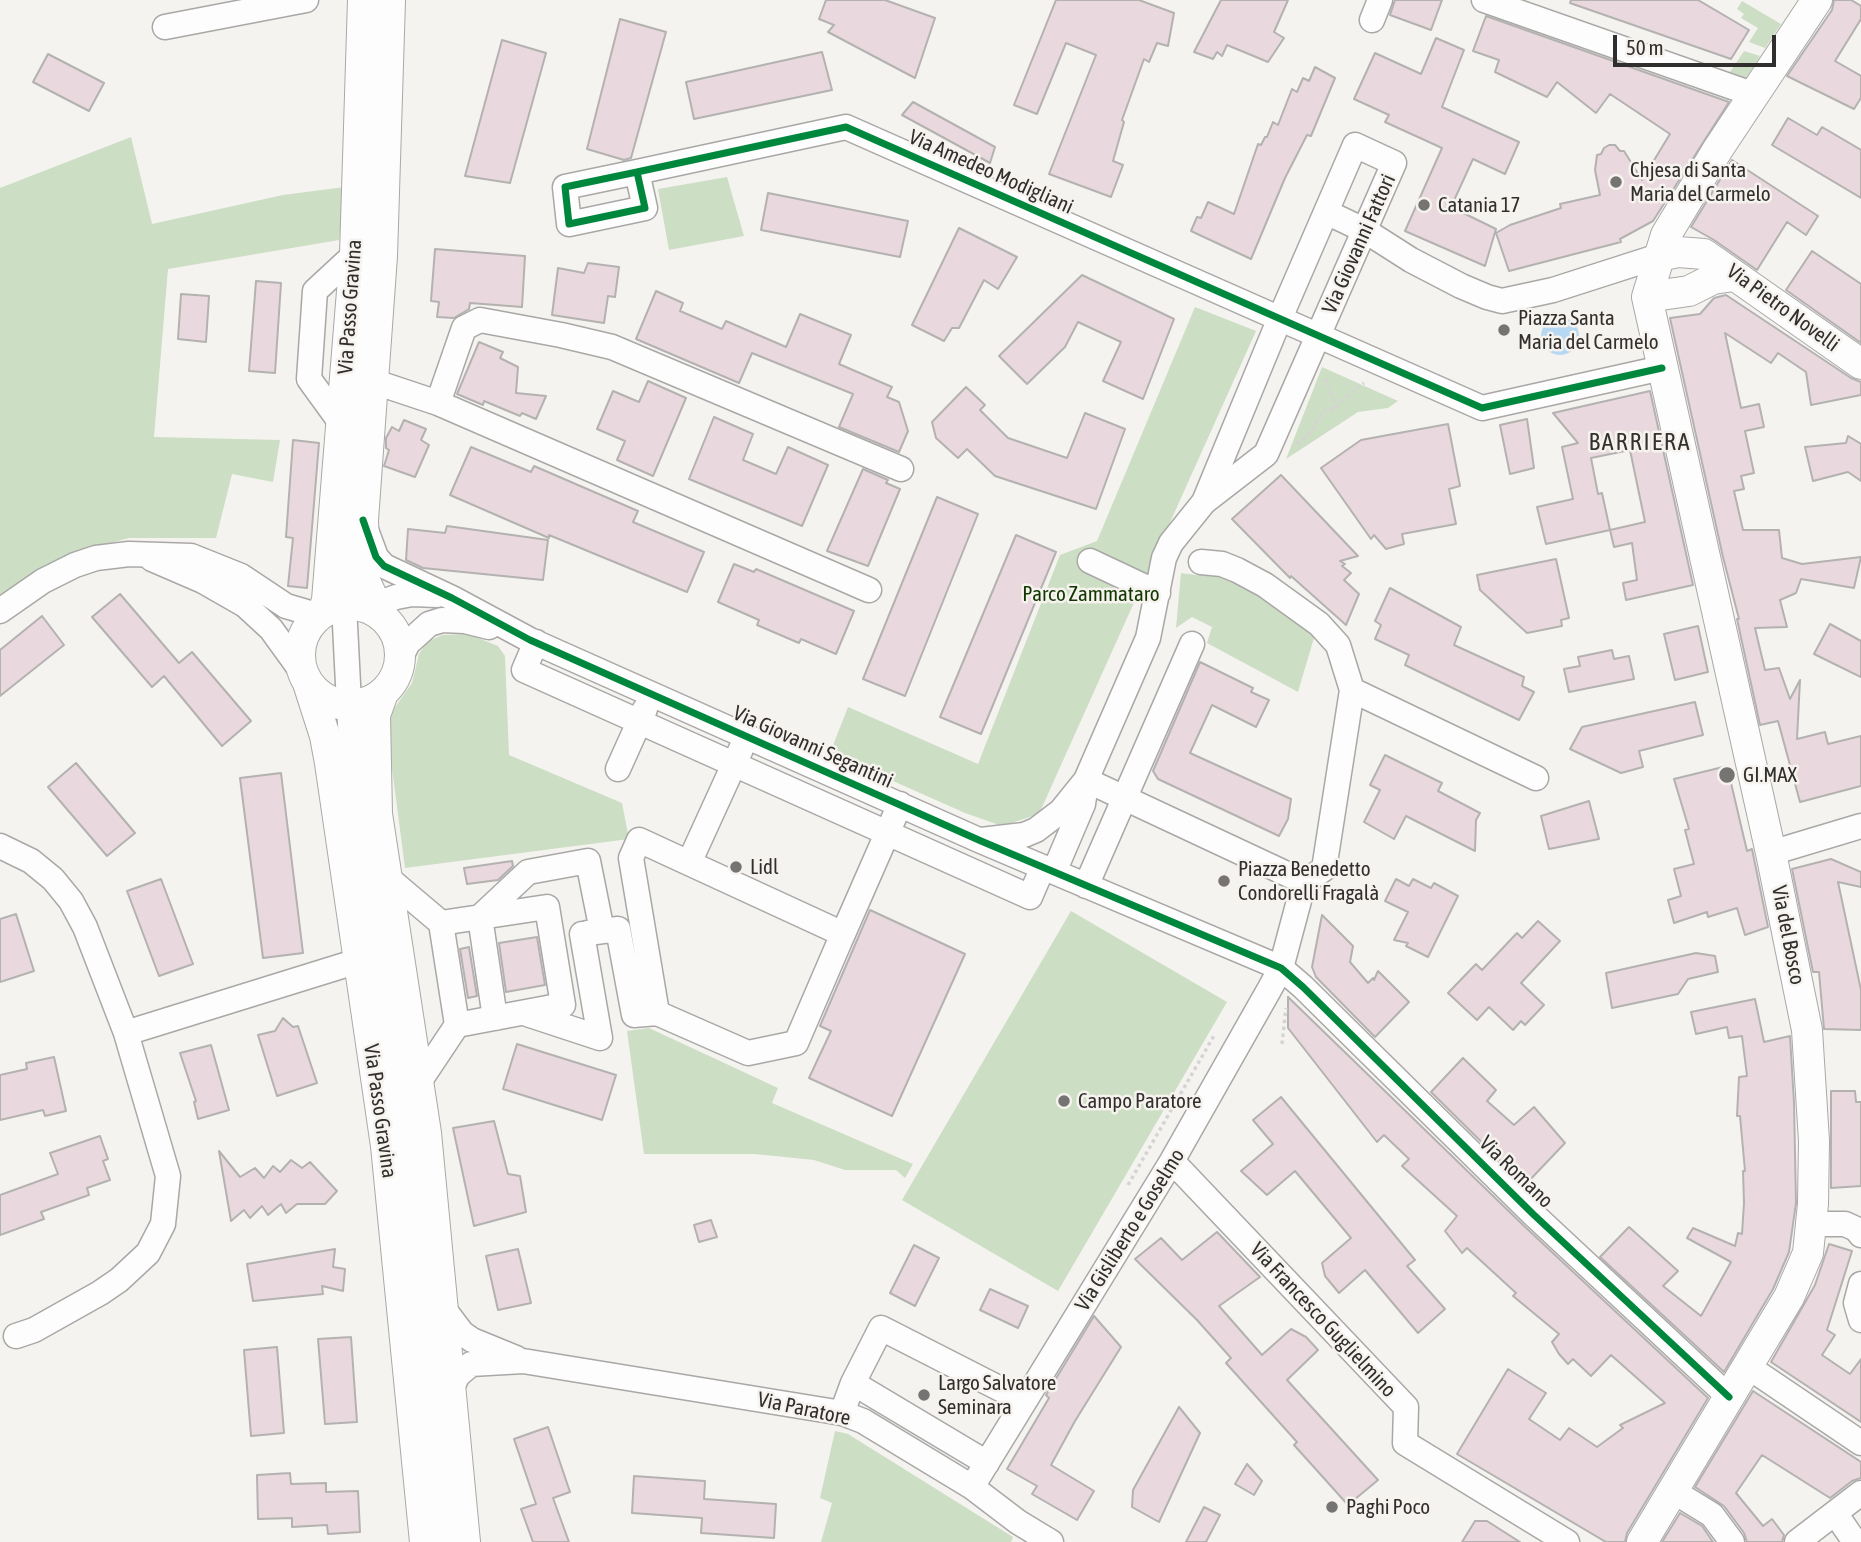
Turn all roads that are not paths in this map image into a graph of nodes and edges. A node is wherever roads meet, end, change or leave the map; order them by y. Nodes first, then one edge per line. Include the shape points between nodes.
1 (306, 0) edge
2 (363, 0) edge
3 (376, 0) edge
4 (390, 0) edge
5 (1484, 0) edge
6 (1817, 0) edge
7 (165, 27) dead end
8 (1755, 95) junction
9 (637, 172) dead end
10 (1326, 212) junction
11 (1364, 230) junction
12 (1664, 243) junction
13 (1734, 276) junction
14 (1647, 297) junction
15 (1280, 318) junction
16 (1318, 335) junction
17 (1861, 364) edge
18 (1662, 368) junction
19 (373, 381) junction
20 (438, 403) junction
21 (901, 469) dead end
22 (1204, 502) junction
23 (363, 520) junction
24 (145, 556) junction
25 (1090, 561) dead end
26 (1201, 562) dead end
27 (869, 590) dead end
28 (1158, 593) junction
29 (452, 598) junction
30 (352, 610) junction
31 (0, 611) edge
32 (533, 641) junction
33 (1192, 645) dead end
34 (401, 657) junction
35 (307, 680) junction
36 (1352, 690) junction
37 (383, 693) junction
38 (652, 694) junction
39 (348, 705) junction
40 (639, 722) junction
41 (747, 736) junction
42 (734, 765) junction
43 (618, 769) dead end
44 (1536, 778) dead end
45 (1086, 780) junction
46 (1126, 798) junction
47 (900, 804) junction
48 (1861, 826) edge
49 (887, 833) junction
50 (981, 841) junction
51 (0, 846) edge
52 (1771, 853) junction
53 (689, 863) junction
54 (1049, 870) junction
55 (389, 879) junction
56 (1304, 882) junction
57 (1086, 886) junction
58 (480, 917) junction
59 (441, 923) junction
60 (592, 932) junction
61 (843, 934) junction
62 (552, 938) junction
63 (358, 961) junction
64 (1281, 968) junction
65 (523, 1013) junction
66 (657, 1013) junction
67 (495, 1018) junction
68 (457, 1025) junction
69 (126, 1033) junction
70 (419, 1082) junction
71 (1172, 1161) junction
72 (1811, 1224) junction
73 (1856, 1224) edge
74 (1861, 1284) edge
75 (443, 1308) junction
76 (1861, 1320) edge
77 (16, 1336) dead end
78 (523, 1361) junction
79 (1748, 1366) junction
80 (853, 1383) junction
81 (452, 1387) junction
82 (1729, 1397) junction
83 (1024, 1401) junction
84 (842, 1413) junction
85 (1861, 1443) edge
86 (986, 1463) junction
87 (972, 1487) junction
88 (1673, 1491) junction
89 (1861, 1493) edge
90 (1835, 1513) junction
91 (425, 1542) edge
92 (445, 1542) edge
93 (465, 1542) edge
94 (1051, 1542) edge
95 (1567, 1542) edge
96 (1642, 1542) edge
97 (1732, 1542) edge
98 (1797, 1542) edge
99 (1855, 1542) edge

1 - 7 street
2 - 30 main road, Via Passo Gravina via 355,254 327,600
3 - 30 street via 369,254 351,471
4 - 19 main road, Via Passo Gravina
5 - 8 street
6 - 8 main road, Via del Bosco
8 - 12 main road, Via del Bosco
9 - 15 street, Via Amedeo Modigliani via 846,127
10 - 11 street
10 - 11 street, Via Giovanni Fattori via 1355,145 1394,163
10 - 15 street, Via Giovanni Fattori
11 - 12 street via 1421,266 1502,301 1553,290
11 - 16 street, Via Giovanni Fattori
12 - 13 main road, Via Pietro Novelli via 1678,252 1704,254
12 - 14 main road, Via del Bosco
13 - 14 main road via 1713,279 1689,291
13 - 17 main road, Via Pietro Novelli
14 - 18 main road, Via del Bosco
15 - 16 street, Via Amedeo Modigliani
15 - 22 street, Via Giovanni Fattori
16 - 18 street via 1482,408
16 - 22 street, Via Giovanni Fattori via 1266,454
18 - 52 main road, Via del Bosco
19 - 20 street, Via Passo Gravina
19 - 23 main road, Via Passo Gravina
20 - 21 street via 464,328 480,320 612,347
20 - 27 street, Via Passo Gravina
22 - 28 street, Via Giovanni Fattori via 1171,543
23 - 29 street, Via Giovanni Segantini via 376,557 384,566
23 - 30 main road, Via Passo Gravina via 365,581
24 - 30 street via 191,556 213,563 286,606
24 - 31 street via 114,555 75,565
24 - 35 street via 204,581 245,605 271,629
25 - 28 street
26 - 36 street via 1237,570 1319,624 1338,645
28 - 45 street, Via Giovanni Fattori via 1148,638
29 - 30 street via 412,594
29 - 32 street, Via Giovanni Segantini
30 - 34 main road via 396,634
30 - 35 main road, Via Passo Gravina via 309,626 300,647
30 - 39 street
32 - 34 street, Via Giovanni Segantini via 465,621 442,620 420,630
32 - 38 street, Via Giovanni Segantini
32 - 40 street via 524,670
33 - 46 street
34 - 37 main road, Via Passo Gravina via 394,680
35 - 39 main road via 322,697
35 - 63 main road, Via Passo Gravina via 325,736
36 - 44 street
36 - 56 street via 1324,869
37 - 39 main road via 367,703
37 - 55 main road, Via Passo Gravina via 375,715 377,814
38 - 40 street
38 - 41 street, Via Giovanni Segantini
39 - 92 street via 353,783 405,1133
40 - 42 street
40 - 43 street
41 - 42 street
41 - 47 street, Via Giovanni Segantini
42 - 49 street
42 - 53 street
45 - 46 street
45 - 50 street, Via Giovanni Fattori via 1061,811 1036,830
45 - 54 street via 1083,804
46 - 56 street
46 - 57 street
47 - 49 street
47 - 50 street, Via Giovanni Segantini
48 - 52 street
49 - 54 street via 1030,897
49 - 61 street
50 - 54 street, Via Giovanni Segantini
51 - 69 street via 31,861 71,901
52 - 72 main road, Via del Bosco via 1807,1030 1814,1142
53 - 61 street
53 - 66 street via 639,840 631,858
54 - 57 street, Via Giovanni Segantini
55 - 59 street
55 - 70 main road, Via Passo Gravina
56 - 64 street
57 - 64 street, Via Giovanni Segantini
58 - 59 street
58 - 60 street via 528,872 589,861
58 - 62 street via 547,907
58 - 67 street
59 - 68 street
60 - 62 street
60 - 65 street via 600,1038
60 - 66 street via 618,929 634,1015
61 - 66 street via 796,1043 748,1053
62 - 65 street via 564,1006
63 - 69 street
63 - 91 main road, Via Passo Gravina via 386,1146
64 - 71 street, Via Gisliberto e Goselmo
64 - 82 street, Via Romano
65 - 67 street
67 - 68 street
68 - 70 street
69 - 77 street via 168,1176 163,1224 148,1253 119,1280
70 - 75 main road, Via Passo Gravina
71 - 83 street, Via Gisliberto e Goselmo
71 - 95 street, Via Francesco Guglielmino via 1406,1407 1405,1443
72 - 73 street
72 - 79 main road, Via del Bosco via 1808,1253 1790,1297
74 - 76 street via 1856,1303
75 - 78 street, Via Paratore via 472,1340
75 - 81 main road, Via Passo Gravina
78 - 81 street, Via Paratore via 471,1364
78 - 84 street, Via Paratore
79 - 82 main road, Via del Bosco
79 - 85 street
80 - 83 street via 881,1328
80 - 84 street
80 - 86 street
81 - 93 main road, Via Passo Gravina
82 - 88 main road, Via del Bosco
83 - 86 street, Via Gisliberto e Goselmo
84 - 87 street, Via Paratore
86 - 87 street, Via Gisliberto e Goselmo
87 - 94 street, Via Paratore
88 - 96 main road, Via del Bosco
88 - 97 street via 1712,1516
89 - 90 street
90 - 98 street
90 - 99 street

